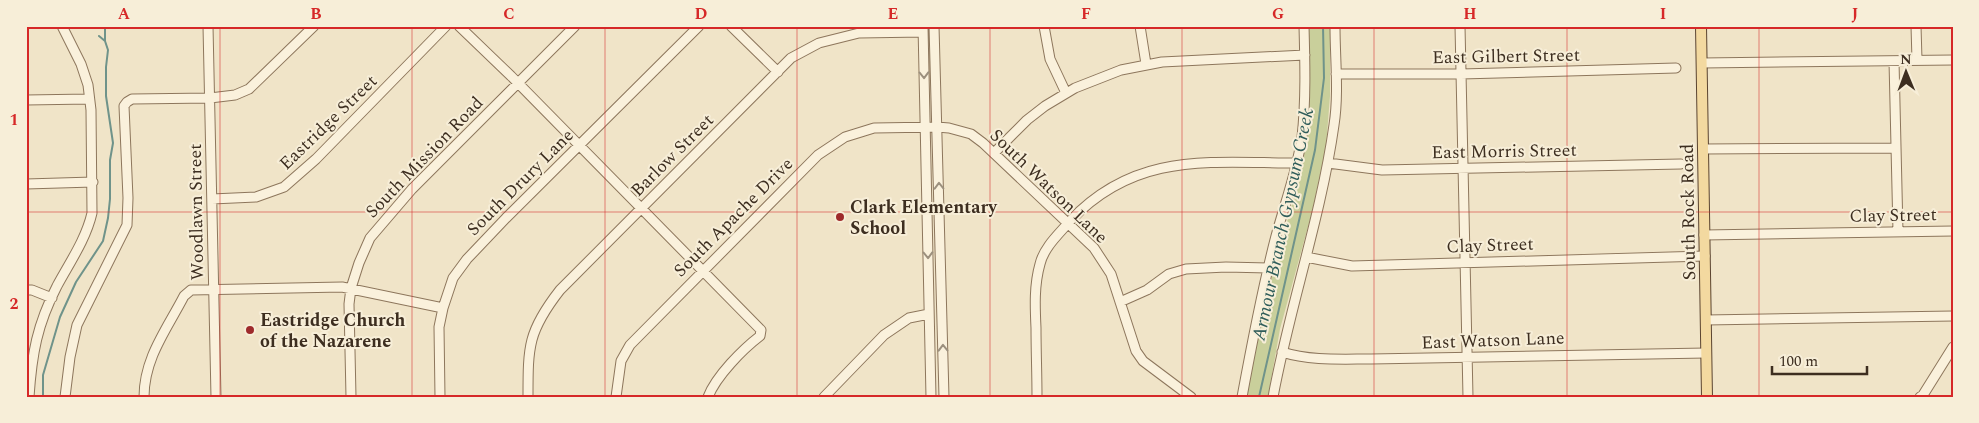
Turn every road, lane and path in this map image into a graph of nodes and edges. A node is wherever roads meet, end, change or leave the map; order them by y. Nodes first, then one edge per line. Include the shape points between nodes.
1 (62, 26) edge
2 (208, 26) edge
3 (314, 26) edge
4 (446, 26) edge
5 (459, 26) edge
6 (575, 26) edge
7 (699, 26) edge
8 (731, 26) edge
9 (934, 26) edge
10 (1044, 26) edge
11 (1140, 26) edge
12 (1304, 26) edge
13 (1335, 26) edge
14 (1460, 26) edge
15 (1701, 26) edge
16 (1916, 26) edge
17 (923, 29) edge
18 (1305, 55) junction
19 (1917, 60) junction
20 (1953, 60) edge
21 (1894, 61) junction
22 (1702, 63) junction
23 (1146, 64) junction
24 (1676, 68) dead end
25 (778, 72) junction
26 (1336, 74) junction
27 (1461, 74) junction
28 (518, 83) junction
29 (1066, 93) junction
30 (210, 98) junction
31 (90, 99) junction
32 (26, 100) edge
33 (925, 127) junction
34 (937, 127) junction
35 (580, 146) junction
36 (1896, 148) junction
37 (1703, 149) junction
38 (994, 153) junction
39 (1297, 162) junction
40 (1328, 164) junction
41 (1681, 164) dead end
42 (1462, 168) junction
43 (93, 182) junction
44 (26, 184) edge
45 (212, 199) junction
46 (642, 209) junction
47 (1068, 224) junction
48 (1953, 230) edge
49 (1898, 232) junction
50 (1704, 235) junction
51 (1705, 256) junction
52 (1306, 257) junction
53 (1464, 263) junction
54 (1268, 268) junction
55 (703, 271) junction
56 (351, 288) junction
57 (214, 289) junction
58 (26, 290) edge
59 (52, 298) junction
60 (1120, 302) junction
61 (443, 308) junction
62 (929, 314) junction
63 (1953, 316) edge
64 (1706, 320) junction
65 (1953, 347) edge
66 (1282, 352) junction
67 (1706, 353) junction
68 (1467, 358) junction
69 (29, 397) edge
70 (64, 397) edge
71 (144, 397) edge
72 (216, 397) edge
73 (351, 397) edge
74 (440, 397) edge
75 (528, 397) edge
76 (616, 397) edge
77 (708, 397) edge
78 (824, 397) edge
79 (931, 397) edge
80 (944, 397) edge
81 (1037, 397) edge
82 (1191, 397) edge
83 (1242, 397) edge
84 (1273, 397) edge
85 (1468, 397) edge
86 (1707, 397) edge
87 (1920, 397) edge

1 - 31 street via 81,64
2 - 30 street, Woodlawn Street
3 - 30 street via 249,89
4 - 45 street, Eastridge Street via 316,159 284,187 256,197
5 - 28 street
6 - 28 street, South Mission Road
7 - 35 street, South Drury Lane
8 - 25 street
9 - 34 street
10 - 29 street via 1050,59
11 - 23 street
12 - 18 street
13 - 26 street
14 - 27 street
15 - 22 main road, South Rock Road
16 - 19 street
17 - 25 street, Barlow Street via 859,33 819,43 791,58
17 -> 33 street
18 - 23 street
18 - 39 street via 1306,93
19 - 20 street
19 - 21 street
21 - 22 street
21 - 36 street
22 - 37 main road, South Rock Road
23 - 29 street via 1092,80
24 - 27 street, East Gilbert Street
25 - 46 street, Barlow Street
26 - 27 street, East Gilbert Street
26 - 40 street via 1335,123
27 - 42 street
28 - 35 street
28 - 56 street, South Mission Road via 386,217 370,238
29 - 38 street via 1027,120
30 - 45 street, Woodlawn Street
30 - 70 street via 132,99 124,106 127,225 77,325
31 - 32 street
31 - 43 street
33 - 34 street, South Watson Lane
33 - 55 street, South Apache Drive via 874,128 845,137 828,147
33 -> 62 street
34 - 38 street, South Watson Lane via 972,134
80 -> 34 street
35 - 46 street
35 - 61 street, South Drury Lane via 467,259 453,278
36 - 37 street
36 - 49 street
37 - 50 main road, South Rock Road
38 - 47 street, South Watson Lane
39 - 47 street via 1180,164 1154,169 1132,176 1101,193
39 - 54 street
40 - 42 street, East Morris Street via 1382,170
40 - 52 street
41 - 42 street, East Morris Street
42 - 53 street
43 - 44 street
43 - 59 street via 89,228
45 - 57 street, Woodlawn Street
46 - 55 street
46 - 75 street, Barlow Street via 560,290 540,317 529,350
47 - 60 street, South Watson Lane via 1094,248 1112,274
47 - 81 street via 1049,245 1040,264 1035,293
48 - 49 street, Clay Street
49 - 50 street, Clay Street
50 - 51 main road, South Rock Road
51 - 53 street, Clay Street
51 - 64 main road, South Rock Road
52 - 53 street, Clay Street via 1352,266
52 - 66 street
53 - 68 street
54 - 60 street via 1186,269 1169,274 1147,290
54 - 83 street
55 - 76 street, South Apache Drive via 630,345 621,361
55 - 77 street via 761,330 760,336 712,388
56 - 57 street
56 - 61 street
56 - 73 street, South Mission Road
57 - 71 street via 191,290 184,296 150,360
57 - 72 street, Woodlawn Street
58 - 59 street
59 - 69 street via 37,333
60 - 82 street, South Watson Lane via 1136,351 1143,361
61 - 74 street, South Drury Lane via 439,327
62 - 78 street via 909,318 884,335
62 - 79 street
63 - 64 street
64 - 67 main road, South Rock Road
65 - 87 street
66 - 68 street, East Watson Lane via 1320,358
66 - 84 street
67 - 68 street, East Watson Lane
67 - 86 main road, South Rock Road
68 - 85 street

